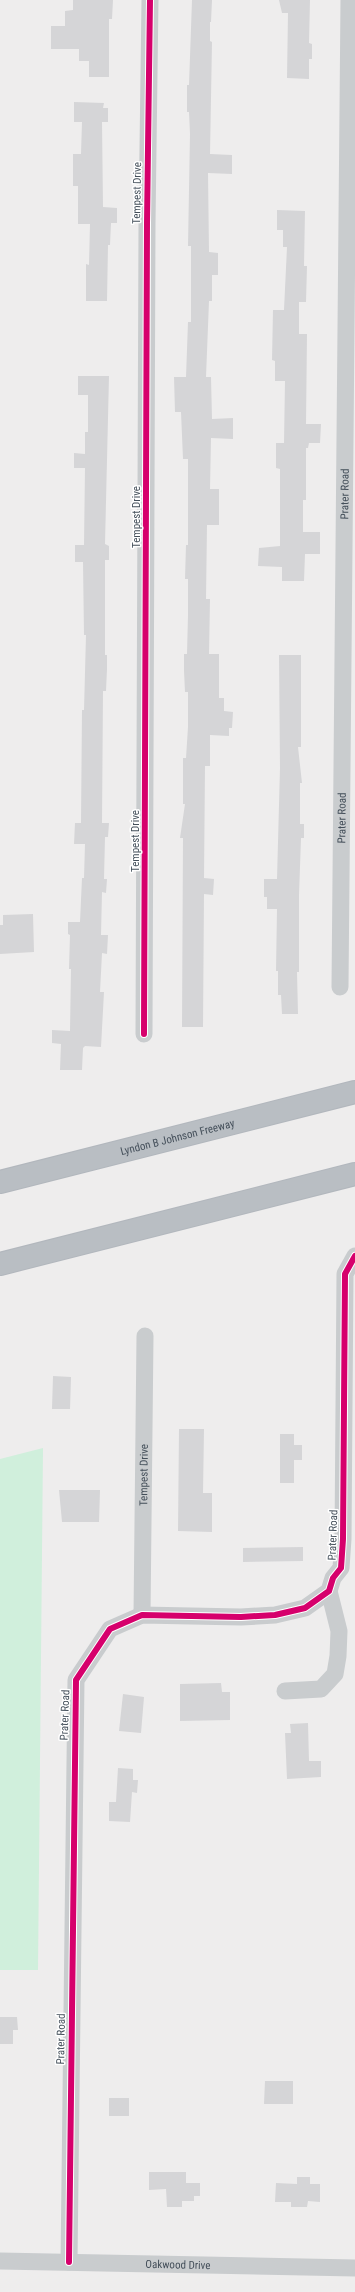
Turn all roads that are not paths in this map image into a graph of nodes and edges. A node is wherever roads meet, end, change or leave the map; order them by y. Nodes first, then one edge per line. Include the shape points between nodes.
1 (150, 0) edge
2 (349, 0) edge
3 (340, 987) dead end
4 (144, 1034) dead end
5 (355, 1092) edge
6 (355, 1174) edge
7 (0, 1182) edge
8 (355, 1256) edge
9 (0, 1264) edge
10 (146, 1336) dead end
11 (329, 1591) junction
12 (142, 1615) junction
13 (285, 1691) dead end
14 (0, 2261) edge
15 (69, 2262) junction
16 (355, 2268) edge

1 - 4 street, Tempest Drive
2 - 3 street, Prater Road
5 - 7 highway, Lyndon B Johnson Freeway
6 - 9 highway
8 - 11 street, Prater Road via 345,1274 341,1568 333,1578
10 - 12 street, Tempest Drive
11 - 12 street, Prater Road via 305,1608 275,1615
11 - 13 street via 339,1631 334,1674 321,1689
12 - 15 street, Prater Road via 110,1628 76,1680
14 - 15 street, Oakwood Drive
15 - 16 street, Oakwood Drive

